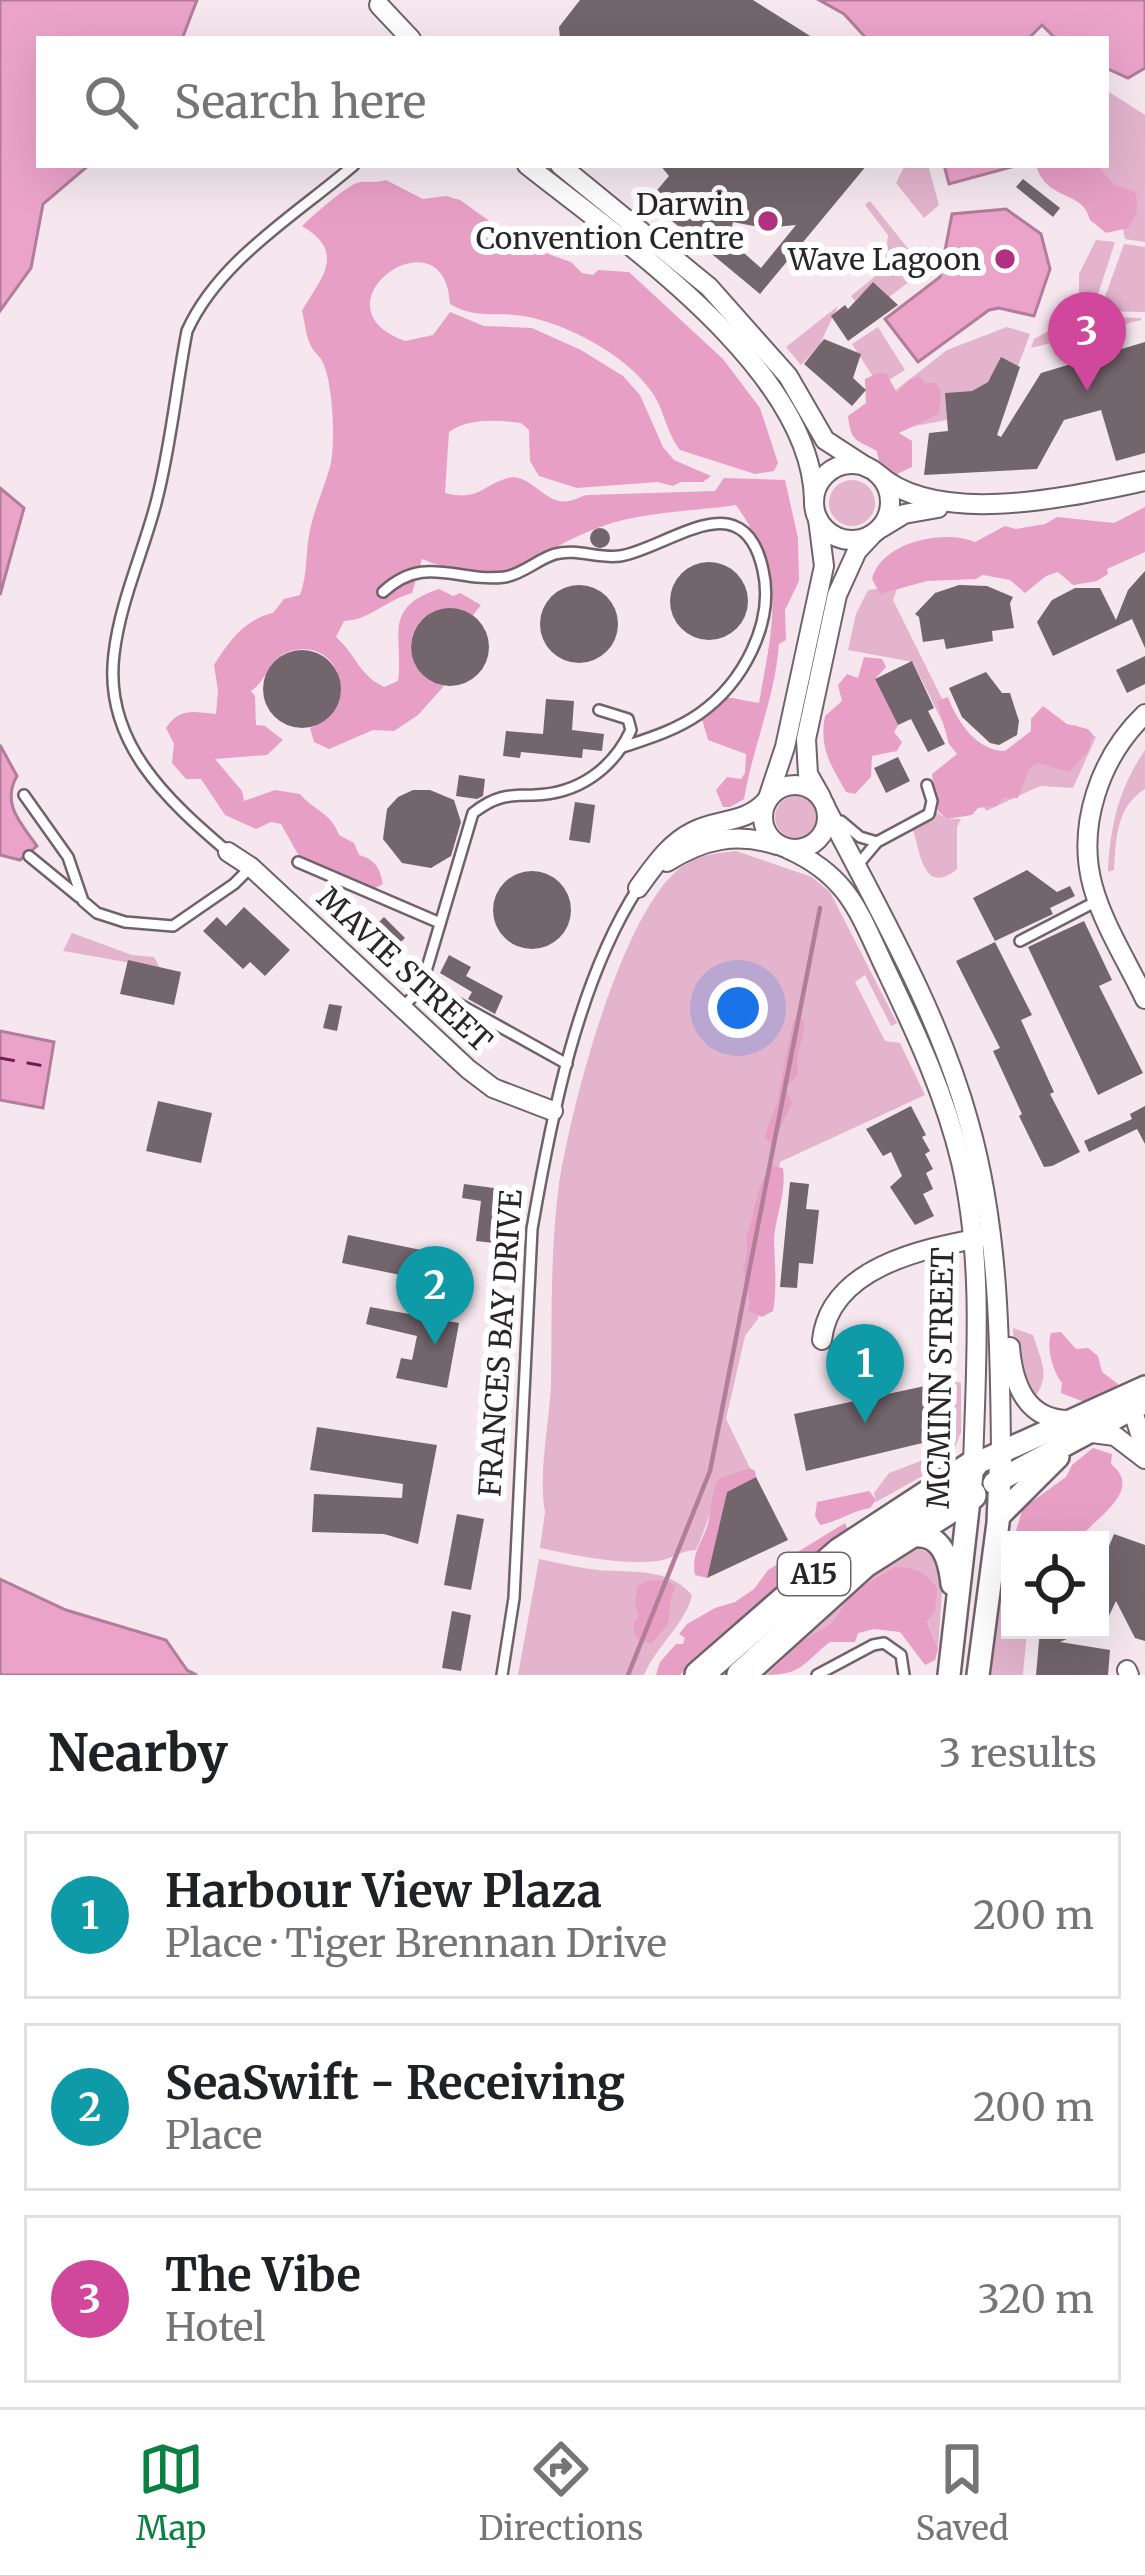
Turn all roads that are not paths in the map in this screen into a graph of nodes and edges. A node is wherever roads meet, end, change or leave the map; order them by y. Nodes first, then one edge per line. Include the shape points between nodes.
1 (378, 2) edge
2 (397, 36) edge
3 (408, 36) edge
4 (350, 168) edge
5 (532, 168) edge
6 (563, 168) edge
7 (606, 215) junction
8 (873, 471) junction
9 (1145, 481) edge
10 (985, 504) junction
11 (816, 510) junction
12 (877, 532) junction
13 (383, 592) dead end
14 (599, 710) dead end
15 (1145, 714) edge
16 (623, 747) junction
17 (927, 784) dead end
18 (25, 795) dead end
19 (767, 800) junction
20 (824, 803) junction
21 (877, 842) junction
22 (785, 848) junction
23 (227, 852) joint
24 (28, 856) dead end
25 (298, 862) dead end
26 (251, 867) junction
27 (856, 867) junction
28 (638, 888) junction
29 (83, 901) junction
30 (1097, 901) junction
31 (440, 923) junction
32 (1020, 941) dead end
33 (423, 984) junction
34 (1145, 999) edge
35 (403, 1007) junction
36 (567, 1064) junction
37 (553, 1111) junction
38 (982, 1238) junction
39 (822, 1340) dead end
40 (1145, 1387) edge
41 (1139, 1406) edge
42 (1069, 1420) junction
43 (1082, 1438) junction
44 (1001, 1450) junction
45 (1145, 1455) edge
46 (973, 1465) junction
47 (1000, 1479) junction
48 (972, 1495) junction
49 (999, 1516) junction
50 (899, 1540) junction
51 (956, 1615) junction
52 (502, 1675) edge
53 (699, 1675) edge
54 (741, 1675) edge
55 (817, 1675) edge
56 (904, 1675) edge
57 (950, 1675) edge
58 (978, 1675) edge

1 - 2 street
1 - 3 street
4 - 23 lane via 225,274 197,309 114,655 117,709 136,759
5 - 7 street
6 - 7 street
7 - 8 street via 709,287 788,376 825,440
7 - 11 street via 765,380 801,446
8 - 10 street via 916,496
8 - 11 street via 835,469 819,483
8 - 12 street via 891,502
9 - 10 street
10 - 12 street via 913,511
11 - 12 street via 845,540
11 - 19 street via 824,566
12 - 20 street, MCMINN STREET via 857,551 837,595 806,740 808,774
13 - 16 lane via 429,569 504,577 554,554 619,556 715,523 742,531 758,551 767,598 747,660 703,711
14 - 16 lane via 628,719
15 - 30 street via 1104,770 1091,811
16 - 31 lane via 598,777 538,795 504,795 473,813
17 - 21 lane via 929,814
18 - 29 lane via 68,857
19 - 20 street via 790,784
19 - 22 street via 764,828
19 - 28 street, FRANCES BAY DRIVE via 751,814 683,837
20 - 21 lane via 853,832
20 - 22 street via 817,841
20 - 27 street, MCMINN STREET
21 - 27 lane
22 - 28 street, FRANCES BAY DRIVE via 745,837 707,842
22 - 38 street, MCMINN STREET via 828,870 848,893 928,1058
23 - 26 street, MAVIE STREET
24 - 29 lane
25 - 31 lane
26 - 29 lane via 173,926 125,922
26 - 35 street, MAVIE STREET
27 - 38 street, MCMINN STREET via 954,1074 977,1155
28 - 36 lane, FRANCES BAY DRIVE via 609,943
30 - 32 lane
30 - 34 street
31 - 33 lane
33 - 35 lane
33 - 36 lane
35 - 37 street, MAVIE STREET via 493,1088
36 - 37 lane, FRANCES BAY DRIVE
37 - 52 lane, FRANCES BAY DRIVE via 532,1229 514,1598
38 - 39 street via 904,1257 849,1287 828,1314
38 - 42 street, MCMINN STREET via 1006,1289 1017,1386 1040,1414
38 - 44 street, MCMINN STREET via 999,1338
38 - 46 street, MCMINN STREET
40 - 42 street
41 - 43 street
41 - 45 street
42 - 44 street
43 - 45 street via 1115,1436
43 - 47 street
43 - 49 street
44 - 46 street
44 - 47 street, MCMINN STREET
46 - 48 street, MCMINN STREET
46 - 53 main road, A15 via 840,1552
47 - 48 street
47 - 49 street, MCMINN STREET
48 - 50 main road, A15
48 - 51 street, MCMINN STREET
49 - 58 street, MCMINN STREET
50 - 51 street via 924,1536 945,1549
50 - 54 main road, A15
51 - 57 street, MCMINN STREET
55 - 56 lane via 884,1643 901,1655

